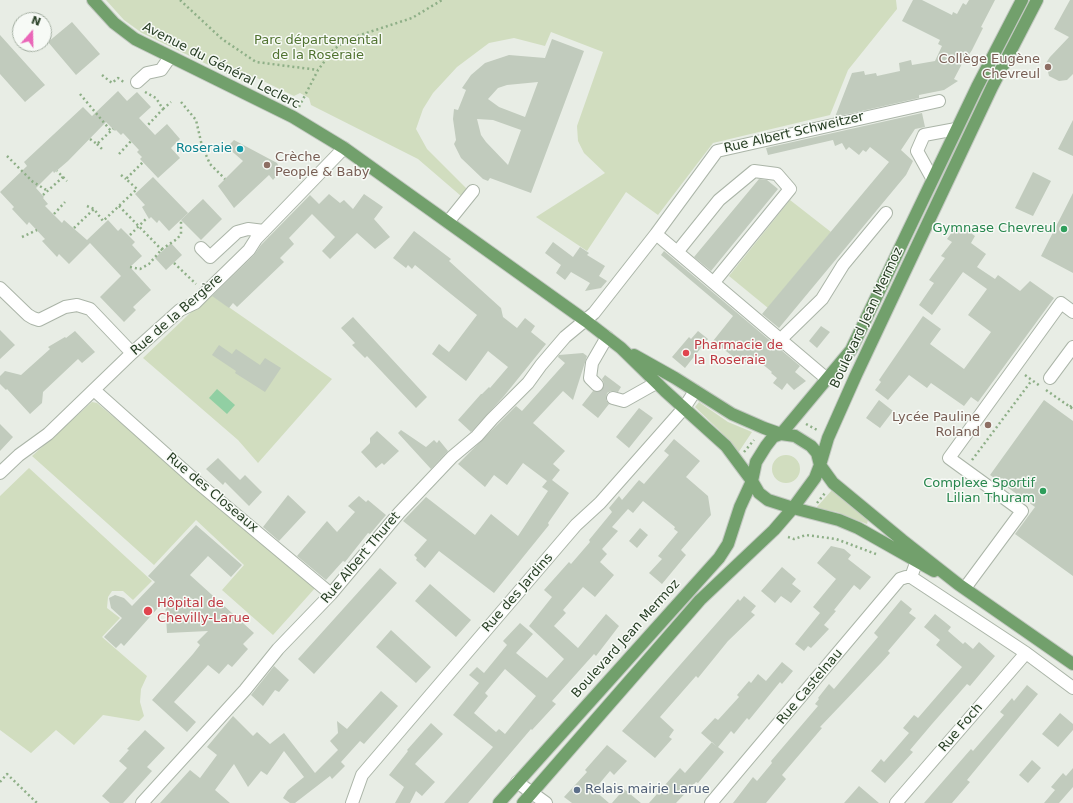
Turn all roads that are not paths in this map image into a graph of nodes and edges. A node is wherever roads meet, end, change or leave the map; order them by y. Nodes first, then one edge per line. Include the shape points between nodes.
1 (93, 0) edge
2 (1022, 0) edge
3 (1037, 0) edge
4 (170, 57) junction
5 (135, 86) road end
6 (939, 100) dead end
7 (956, 129) junction
8 (344, 148) junction
9 (932, 178) junction
10 (473, 191) dead end
11 (886, 213) dead end
12 (448, 222) junction
13 (264, 231) junction
14 (656, 234) junction
15 (201, 248) dead end
16 (678, 252) junction
17 (714, 282) junction
18 (0, 288) edge
19 (1073, 312) edge
20 (586, 321) junction
21 (607, 337) junction
22 (781, 339) junction
23 (1073, 347) edge
24 (621, 348) junction
25 (132, 353) junction
26 (1050, 378) dead end
27 (827, 379) junction
28 (656, 383) junction
29 (597, 385) tunnel mouth
30 (94, 390) junction
31 (695, 390) junction
32 (614, 398) tunnel mouth
33 (684, 408) junction
34 (781, 434) junction
35 (820, 465) junction
36 (0, 473) edge
37 (752, 481) junction
38 (793, 508) junction
39 (916, 563) junction
40 (911, 578) junction
41 (961, 586) junction
42 (331, 594) junction
43 (1026, 654) junction
44 (1073, 664) edge
45 (1073, 688) edge
46 (517, 782) junction
47 (532, 792) junction
48 (142, 803) edge
49 (352, 803) edge
50 (499, 803) edge
51 (523, 803) edge
52 (546, 803) edge
53 (712, 803) edge
54 (896, 803) edge

1 - 4 main road, Avenue du Général Leclerc via 125,33
2 - 7 main road, Boulevard Jean Mermoz
3 - 35 main road, Boulevard Jean Mermoz via 992,86 846,396 828,438
4 - 5 street via 161,70 147,73
4 - 8 main road, Avenue du Général Leclerc via 293,117
6 - 14 street, Rue Albert Schweitzer via 717,151
7 - 9 main road, Boulevard Jean Mermoz
7 - 9 street via 924,136 917,151
8 - 12 main road, Avenue du Général Leclerc
8 - 13 street, Rue de la Bergère
9 - 27 main road, Boulevard Jean Mermoz via 851,350
10 - 12 street
11 - 22 street via 843,265 822,299
12 - 20 main road, Avenue du Général Leclerc
13 - 15 street via 248,229 237,232 210,257
13 - 25 street, Rue de la Bergère via 249,250 195,302 180,310
14 - 16 street
14 - 20 street, Rue Albert Schweitzer
16 - 17 street
16 - 17 street via 718,200 754,171 777,174 790,189
17 - 22 street
18 - 25 street via 28,316 39,320 65,307 77,305 90,309
19 - 41 street via 1061,303 949,458 1022,511
20 - 21 main road, Avenue du Général Leclerc
20 - 42 street, Rue Albert Thuret via 565,337 528,383 478,436 452,456 399,512
21 - 24 main road, Avenue du Général Leclerc
21 - 29 street via 592,362 590,378
22 - 27 street
23 - 26 street
24 - 28 main road
24 - 31 main road
25 - 30 street, Rue de la Bergère
27 - 34 main road, Boulevard Jean Mermoz
28 - 32 street via 624,401
28 - 33 main road
30 - 36 street, Rue de la Bergère via 48,434
30 - 42 street, Rue des Closeaux via 197,482
31 - 33 street, Rue des Jardins
31 - 34 main road via 732,414
33 - 37 main road via 726,446
33 - 49 street, Rue des Jardins via 600,503 576,526 367,769 362,775
34 - 35 main road via 795,436 811,446 817,453
34 - 37 main road, Boulevard Jean Mermoz via 773,437 760,454
35 - 38 main road, Boulevard Jean Mermoz via 815,478
35 - 41 main road via 833,483
37 - 38 main road via 759,493 768,500
37 - 46 main road, Boulevard Jean Mermoz via 728,544 718,558
38 - 39 main road via 839,520 858,528
38 - 47 main road, Boulevard Jean Mermoz via 700,600
39 - 40 street
39 - 41 main road
40 - 43 street
40 - 53 street, Rue Castelnau via 900,579
41 - 44 main road
42 - 48 street, Rue Albert Thuret via 278,649 246,690
43 - 45 street
43 - 54 street, Rue Foch
46 - 47 street
46 - 50 main road, Boulevard Jean Mermoz
47 - 51 main road, Boulevard Jean Mermoz
47 - 52 street

